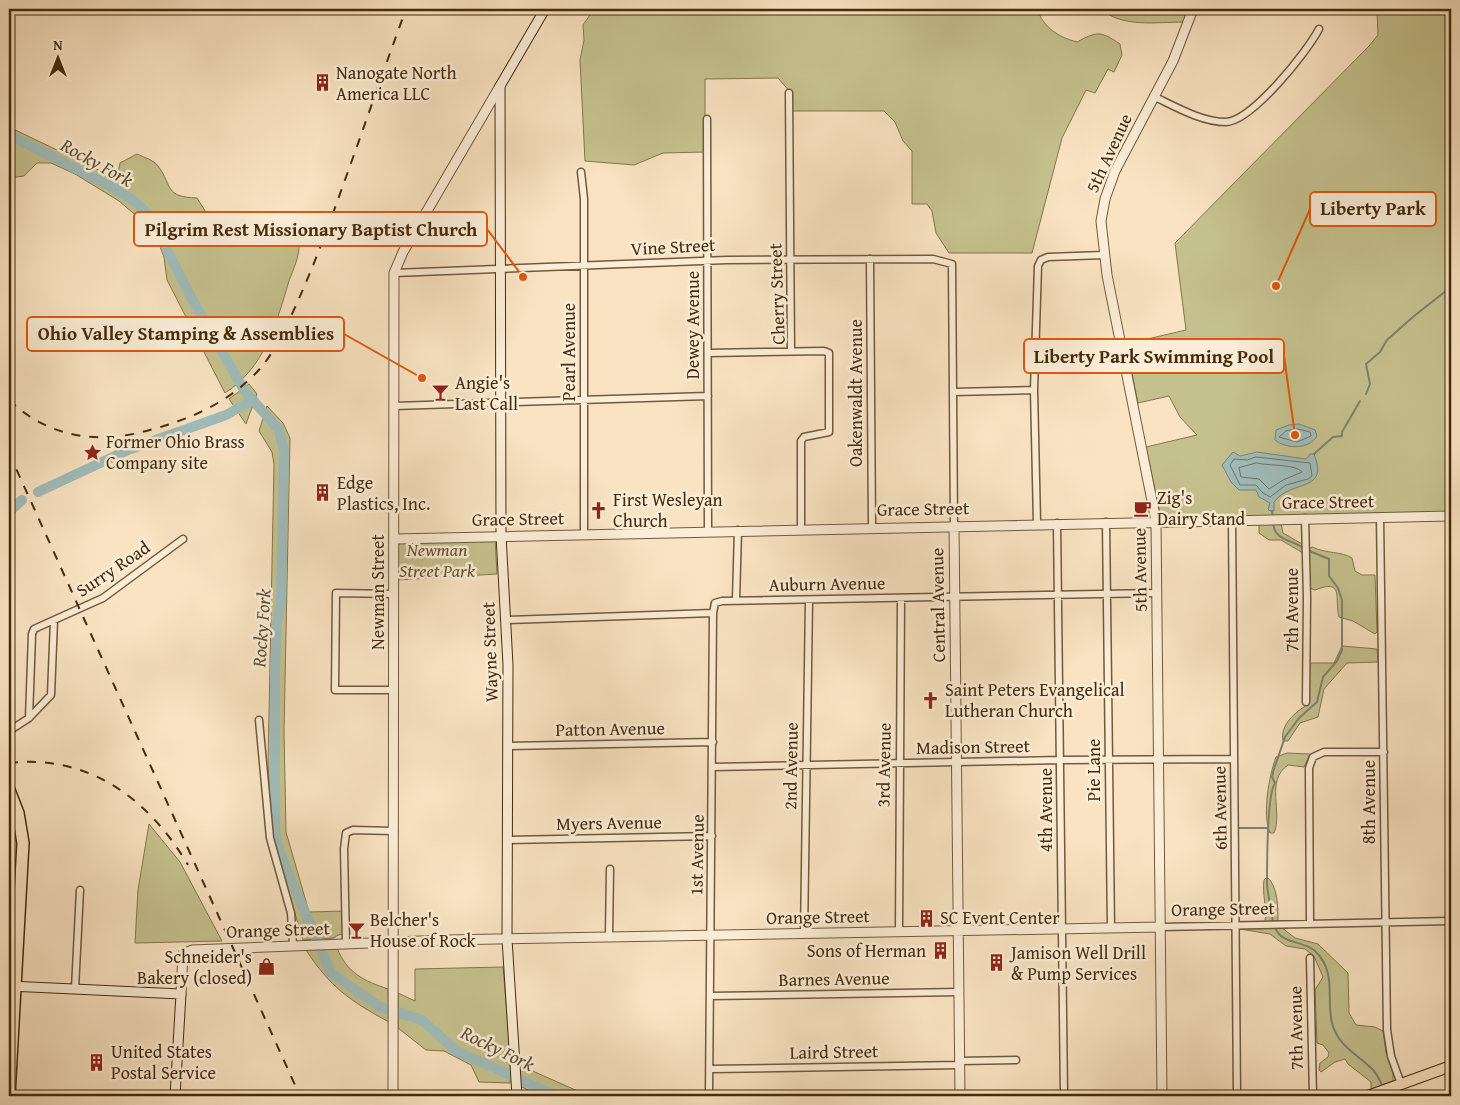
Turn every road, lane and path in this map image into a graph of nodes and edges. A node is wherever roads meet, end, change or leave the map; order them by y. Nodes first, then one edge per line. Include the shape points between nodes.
1 (545, 9) edge
2 (1193, 9) edge
3 (1319, 29) dead end
4 (500, 86) junction
5 (789, 93) dead end
6 (1154, 97) junction
7 (706, 119) dead end
8 (581, 172) dead end
9 (1104, 255) junction
10 (791, 259) junction
11 (870, 259) junction
12 (708, 262) junction
13 (952, 264) joint
14 (584, 266) junction
15 (501, 269) junction
16 (394, 273) junction
17 (791, 351) junction
18 (708, 353) junction
19 (1034, 390) junction
20 (953, 392) junction
21 (708, 396) junction
22 (584, 400) junction
23 (501, 403) junction
24 (394, 406) junction
25 (1451, 516) edge
26 (1380, 517) junction
27 (1305, 518) junction
28 (1232, 520) junction
29 (1156, 521) junction
30 (1106, 522) junction
31 (1037, 523) junction
32 (1057, 523) junction
33 (954, 525) junction
34 (872, 527) junction
35 (801, 528) junction
36 (708, 530) junction
37 (738, 530) junction
38 (584, 533) junction
39 (501, 535) junction
40 (183, 539) dead end
41 (395, 539) junction
42 (1157, 593) junction
43 (394, 594) junction
44 (1107, 594) junction
45 (1058, 595) junction
46 (954, 597) junction
47 (902, 598) junction
48 (736, 600) junction
49 (809, 600) junction
50 (713, 613) junction
51 (54, 620) junction
52 (506, 620) junction
53 (393, 690) junction
54 (1306, 702) dead end
55 (29, 718) junction
56 (259, 720) dead end
57 (9, 731) edge
58 (713, 742) junction
59 (508, 746) junction
60 (1384, 752) junction
61 (1108, 759) junction
62 (1159, 759) junction
63 (1234, 759) junction
64 (1060, 760) junction
65 (956, 763) junction
66 (899, 764) junction
67 (806, 766) junction
68 (713, 767) junction
69 (9, 790) edge
70 (394, 831) junction
71 (712, 836) junction
72 (507, 840) junction
73 (610, 869) dead end
74 (80, 890) dead end
75 (1451, 921) edge
76 (1386, 923) junction
77 (1310, 924) junction
78 (1235, 925) junction
79 (1161, 927) junction
80 (1111, 928) junction
81 (1061, 929) junction
82 (958, 930) junction
83 (899, 932) junction
84 (804, 934) junction
85 (711, 936) junction
86 (609, 937) junction
87 (507, 939) junction
88 (394, 942) junction
89 (343, 944) junction
90 (294, 945) junction
91 (1310, 958) dead end
92 (12, 986) edge
93 (75, 989) junction
94 (959, 992) junction
95 (181, 994) junction
96 (710, 996) junction
97 (1016, 1060) dead end
98 (960, 1063) junction
99 (1451, 1066) edge
100 (710, 1069) junction
101 (1401, 1084) junction
102 (1373, 1094) edge
103 (9, 1096) edge
104 (175, 1096) edge
105 (393, 1096) edge
106 (517, 1096) edge
107 (709, 1096) edge
108 (960, 1096) edge
109 (1064, 1096) edge
110 (1162, 1096) edge
111 (1237, 1096) edge
112 (1313, 1096) edge

1 - 4 street, Newman Street
2 - 6 street, 5th Avenue via 1173,61
3 - 6 street via 1266,95 1236,120 1219,122 1207,119
4 - 15 street, Wayne Street
4 - 16 street, Newman Street
5 - 10 street, Cherry Street
6 - 9 street, 5th Avenue via 1118,165 1105,198 1101,221
7 - 12 street, Dewey Avenue
8 - 14 street, Pearl Avenue
9 - 19 street via 1044,258 1040,262
9 - 29 street, 5th Avenue
10 - 11 street, Vine Street
10 - 12 street, Vine Street
10 - 17 street, Cherry Street
11 - 13 street, Vine Street via 938,259
11 - 34 street, Oakenwaldt Avenue
12 - 14 street, Vine Street
12 - 18 street, Dewey Avenue
13 - 20 street, Central Avenue
14 - 15 street, Vine Street
14 - 22 street, Pearl Avenue
15 - 16 street, Vine Street
15 - 23 street, Wayne Street
16 - 24 street, Newman Street
17 - 18 street
17 - 35 street, Cherry Street via 828,353 828,432 804,437 801,441
18 - 21 street, Dewey Avenue
19 - 20 street
19 - 31 street
20 - 33 street, Central Avenue
21 - 22 street
21 - 36 street, Dewey Avenue
22 - 23 street
22 - 38 street, Pearl Avenue
23 - 24 street
23 - 39 street, Wayne Street
24 - 41 street, Newman Street
25 - 26 street, Grace Street
26 - 27 street, Grace Street
26 - 60 street, 8th Avenue
27 - 28 street, Grace Street
27 - 54 street, 7th Avenue
28 - 29 street, Grace Street
28 - 63 street, 6th Avenue
29 - 30 street, Grace Street
29 - 42 street, 5th Avenue
30 - 32 street, Grace Street
30 - 44 street, Pie Lane
31 - 32 street, Grace Street
31 - 33 street, Grace Street
32 - 45 street, 4th Avenue
33 - 34 street, Grace Street
33 - 46 street, Central Avenue
34 - 35 street, Grace Street
35 - 37 street, Grace Street
36 - 37 street, Grace Street
36 - 38 street, Grace Street
37 - 48 street
38 - 39 street, Grace Street
39 - 41 street, Grace Street
39 - 52 street, Wayne Street
40 - 51 street, Surry Road via 103,598
41 - 43 street, Newman Street
42 - 44 street, Auburn Avenue
42 - 62 street, 5th Avenue
43 - 53 street, Newman Street
43 - 53 street via 336,593 335,690
44 - 45 street, Auburn Avenue
44 - 61 street, Pie Lane
45 - 46 street, Auburn Avenue
45 - 64 street, 4th Avenue
46 - 47 street, Auburn Avenue
46 - 65 street, Central Avenue
47 - 49 street, Auburn Avenue
47 - 66 street, 3rd Avenue
48 - 49 street, Auburn Avenue
48 - 50 street, Auburn Avenue via 718,601
49 - 67 street, 2nd Avenue
50 - 52 street
50 - 58 street, 1st Avenue
51 - 55 street via 50,695
51 - 55 street, Surry Road via 35,628 32,634
52 - 59 street, Wayne Street
53 - 70 street, Newman Street
55 - 57 street
56 - 90 street via 270,838 291,913
58 - 59 street, Patton Avenue
58 - 68 street, 1st Avenue
59 - 72 street, Wayne Street
60 - 76 street, 8th Avenue
60 - 77 street via 1324,752 1312,757 1309,780
61 - 62 street, Madison Street
61 - 64 street, Madison Street
61 - 80 street, Pie Lane
62 - 63 street, Madison Street
62 - 79 street, 5th Avenue
63 - 78 street, 6th Avenue
64 - 65 street, Madison Street
64 - 81 street, 4th Avenue
65 - 66 street, Madison Street
65 - 82 street, Central Avenue
66 - 67 street, Madison Street
66 - 83 street, 3rd Avenue
67 - 68 street, Madison Street
67 - 84 street, 2nd Avenue
68 - 71 street, 1st Avenue
69 - 92 highway via 18,813 23,844
70 - 88 street, Newman Street
70 - 89 street via 353,830 346,833
71 - 72 street, Myers Avenue
71 - 85 street, 1st Avenue
72 - 87 street, Wayne Street
73 - 86 street
74 - 93 street
75 - 76 street, Orange Street
76 - 77 street, Orange Street
76 - 101 street, 8th Avenue via 1386,1030
77 - 78 street, Orange Street
78 - 79 street, Orange Street
78 - 111 street, 6th Avenue
79 - 80 street, Orange Street
79 - 110 street, 5th Avenue
80 - 81 street, Orange Street
81 - 82 street, Orange Street
81 - 109 street, 4th Avenue
82 - 83 street, Orange Street
82 - 94 street, Central Avenue
83 - 84 street, Orange Street
84 - 85 street, Orange Street
85 - 86 street, Orange Street
85 - 96 street, 1st Avenue
86 - 87 street, Orange Street
87 - 88 street, Orange Street
87 - 106 street, Wayne Street
88 - 89 street, Orange Street
88 - 105 street, Newman Street
89 - 90 street, Orange Street
90 - 95 street, Orange Street via 185,952
91 - 112 street, 7th Avenue
92 - 93 street
92 - 103 highway
93 - 95 street
94 - 96 street, Barnes Avenue
94 - 98 street, Central Avenue
95 - 104 street
96 - 100 street, 1st Avenue
97 - 98 street, Laird Street
98 - 100 street, Laird Street
98 - 108 street, Central Avenue
99 - 101 main road
100 - 107 street, 1st Avenue
101 - 102 main road

